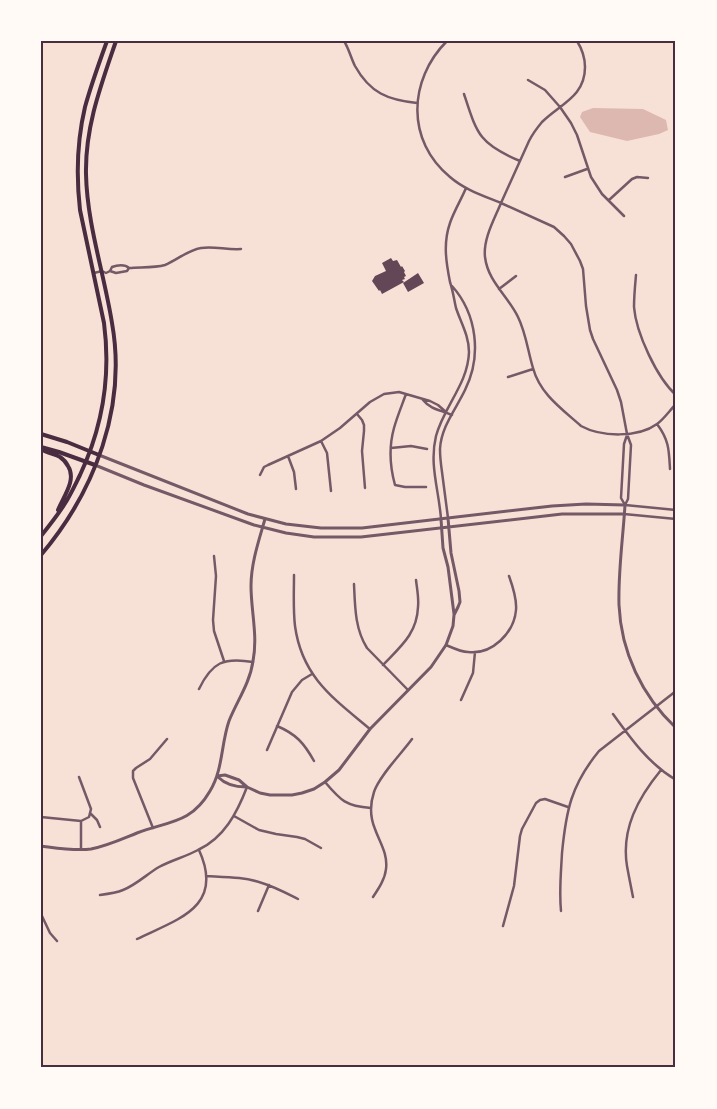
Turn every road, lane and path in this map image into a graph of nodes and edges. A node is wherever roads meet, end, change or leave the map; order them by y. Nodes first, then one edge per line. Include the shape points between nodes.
1 (107, 41) edge
2 (116, 41) edge
3 (344, 41) edge
4 (447, 41) edge
5 (577, 41) edge
6 (528, 80) dead end
7 (464, 94) dead end
8 (416, 103) junction
9 (560, 107) junction
10 (520, 160) junction
11 (588, 168) junction
12 (565, 177) dead end
13 (648, 178) dead end
14 (466, 188) junction
15 (609, 200) junction
16 (501, 203) junction
17 (624, 216) dead end
18 (240, 249) dead end
19 (129, 268) junction
20 (102, 271) junction
21 (110, 272) junction
22 (93, 273) junction
23 (636, 275) dead end
24 (516, 276) dead end
25 (451, 285) junction
26 (499, 289) junction
27 (533, 369) junction
28 (508, 377) dead end
29 (406, 394) junction
30 (676, 395) edge
31 (422, 399) junction
32 (676, 404) edge
33 (446, 412) junction
34 (357, 414) junction
35 (452, 415) junction
36 (657, 424) junction
37 (41, 434) edge
38 (628, 434) junction
39 (321, 441) junction
40 (41, 448) edge
41 (391, 448) junction
42 (427, 449) dead end
43 (90, 451) junction
44 (100, 455) junction
45 (288, 456) junction
46 (86, 462) junction
47 (95, 466) junction
48 (670, 469) dead end
49 (260, 475) dead end
50 (426, 487) dead end
51 (365, 488) dead end
52 (296, 489) dead end
53 (331, 491) dead end
54 (625, 505) junction
55 (676, 510) edge
56 (624, 514) junction
57 (56, 515) junction
58 (448, 518) junction
59 (265, 519) junction
60 (441, 519) junction
61 (676, 519) edge
62 (448, 527) junction
63 (262, 528) junction
64 (441, 528) junction
65 (41, 536) edge
66 (41, 555) edge
67 (214, 556) dead end
68 (294, 575) dead end
69 (509, 576) dead end
70 (416, 580) dead end
71 (354, 584) dead end
72 (454, 615) junction
73 (446, 645) junction
74 (475, 652) junction
75 (224, 661) junction
76 (253, 662) junction
77 (382, 665) junction
78 (312, 674) junction
79 (199, 689) dead end
80 (408, 690) junction
81 (676, 691) edge
82 (461, 700) dead end
83 (656, 707) junction
84 (613, 714) dead end
85 (277, 726) junction
86 (676, 728) edge
87 (370, 729) junction
88 (625, 730) junction
89 (167, 739) dead end
90 (412, 739) dead end
91 (267, 750) dead end
92 (314, 761) dead end
93 (662, 770) junction
94 (217, 776) junction
95 (79, 778) dead end
96 (676, 780) edge
97 (325, 782) junction
98 (246, 787) junction
99 (568, 807) junction
100 (371, 808) junction
101 (90, 813) junction
102 (234, 816) junction
103 (41, 817) edge
104 (81, 822) junction
105 (100, 827) dead end
106 (153, 828) junction
107 (41, 846) edge
108 (321, 848) dead end
109 (82, 849) junction
110 (199, 850) junction
111 (207, 876) junction
112 (269, 885) junction
113 (100, 895) dead end
114 (373, 896) dead end
115 (633, 897) dead end
116 (298, 899) dead end
117 (258, 911) dead end
118 (561, 911) dead end
119 (41, 914) edge
120 (503, 926) dead end
121 (137, 939) dead end
122 (57, 941) dead end

1 - 22 main road via 85,107 78,152 80,210
2 - 20 main road via 94,107 86,157 88,205
3 - 8 street via 360,74 372,88 394,100
4 - 8 street via 424,73
5 - 9 street via 583,53 585,73 574,97
6 - 9 street via 545,90
7 - 10 street via 482,137 496,150
8 - 14 street via 421,133 431,157 448,176
9 - 10 street via 542,122
9 - 11 street via 577,135
10 - 16 street
11 - 12 street
11 - 15 street via 597,187
13 - 15 street via 632,179
14 - 16 street
14 - 25 street via 450,222 447,238 446,265
15 - 17 street
16 - 26 street via 485,251 489,274
16 - 38 street via 554,227 576,252 582,269 590,330 617,390
18 - 19 street via 200,248 158,266
19 - 21 street via 116,274
19 - 21 street via 126,265 115,266
20 - 21 street
20 - 22 street
20 - 44 main road via 114,336 116,371 114,402
22 - 43 main road via 104,322 107,370 102,406
23 - 30 street via 637,325 660,377
24 - 26 street
25 - 33 street via 469,351 465,373
25 - 35 street via 462,299 475,336 470,379
26 - 27 street via 519,318
27 - 28 street
27 - 38 street via 543,390 581,426 597,432
29 - 31 street
29 - 34 street via 384,394
29 - 41 street via 393,430
31 - 33 street
31 - 33 street via 427,406
32 - 36 street
33 - 35 street
33 - 60 street via 433,449
34 - 39 street
34 - 51 street via 364,425
35 - 58 street via 440,449
36 - 38 street
36 - 48 street via 668,444
37 - 43 main road
38 - 54 street via 631,454
38 - 54 street via 624,444 621,497
39 - 45 street
39 - 53 street via 327,453
40 - 46 main road
40 - 57 main road via 60,457 71,473 71,482
41 - 42 street via 411,446
41 - 50 street via 395,484
43 - 44 main road
43 - 46 main road
44 - 47 main road
44 - 59 street
45 - 49 street via 264,467
45 - 52 street via 293,466
46 - 47 main road
46 - 57 main road via 70,496
47 - 63 street
47 - 66 main road via 74,510
54 - 55 street
54 - 56 street
54 - 58 street via 537,507
56 - 61 street
56 - 62 street via 544,515
56 - 83 street via 619,592 621,624 635,671
57 - 65 main road
58 - 60 street
58 - 62 street
59 - 60 street via 346,529
59 - 63 street
60 - 64 street
62 - 64 street
62 - 72 street via 460,597
63 - 64 street via 330,538
63 - 76 street via 251,584 255,641
64 - 72 street
67 - 75 street via 213,625
68 - 78 street via 297,638
69 - 74 street via 516,605 514,620 502,640 488,649
70 - 77 street via 418,615 412,632
71 - 77 street via 359,634 366,648
72 - 73 street
73 - 74 street
73 - 80 street via 436,661
74 - 82 street via 473,673
75 - 76 street
75 - 79 street via 207,674
76 - 94 street via 229,722
77 - 80 street
78 - 85 street via 292,692
78 - 87 street via 332,697
80 - 87 street
81 - 83 street
83 - 86 street
83 - 88 street
84 - 88 street
85 - 91 street
85 - 92 street via 297,737
87 - 97 street via 339,770
88 - 93 street
88 - 99 street via 590,761
89 - 106 street via 132,774
90 - 100 street via 377,784
93 - 96 street
93 - 115 street via 639,800 628,832 626,857
94 - 98 street via 223,782
94 - 98 street via 239,780
94 - 106 street via 196,809 176,821
95 - 101 street
97 - 98 street via 302,793 281,796
97 - 100 street via 342,800 357,807
98 - 102 street
99 - 118 street via 560,882
99 - 120 street via 545,799 536,803 520,836 514,886
100 - 114 street via 372,822 386,861 384,878
101 - 104 street
101 - 105 street
102 - 108 street via 259,830 298,837
102 - 110 street via 215,838
103 - 104 street
104 - 109 street
106 - 109 street via 100,847
107 - 109 street
110 - 111 street
110 - 113 street via 157,868 125,890
111 - 112 street via 249,879
111 - 121 street via 201,900 188,914
112 - 116 street
112 - 117 street
119 - 122 street

